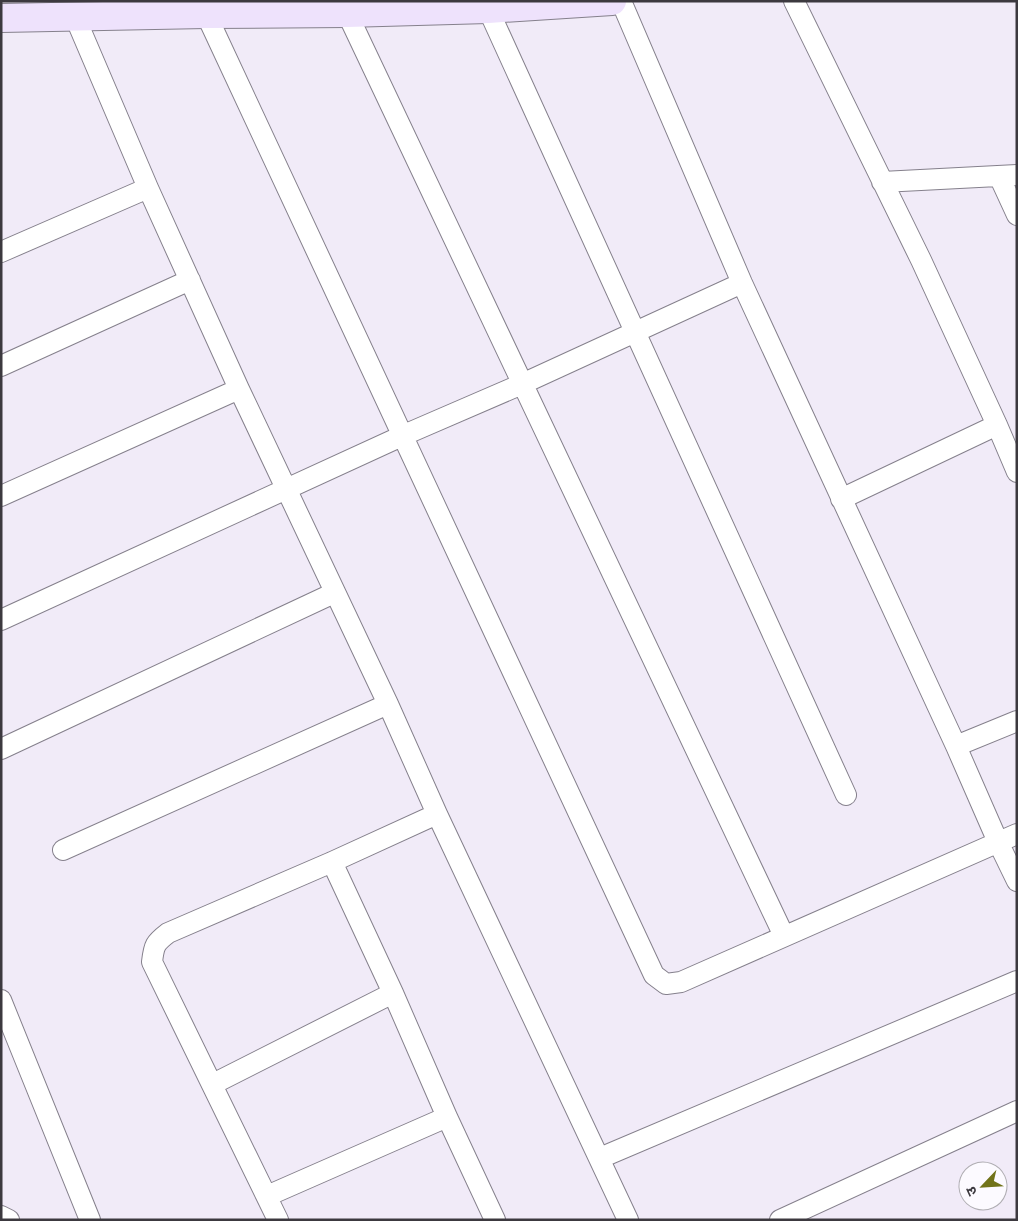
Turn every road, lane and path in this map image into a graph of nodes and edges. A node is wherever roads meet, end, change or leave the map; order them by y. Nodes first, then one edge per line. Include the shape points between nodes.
1 (612, 1) edge
2 (620, 1) edge
3 (794, 1) edge
4 (488, 9) junction
5 (347, 13) junction
6 (206, 14) junction
7 (75, 17) junction
8 (1, 18) edge
9 (1008, 175) edge
10 (882, 182) junction
11 (148, 188) junction
12 (1017, 215) edge
13 (1, 252) edge
14 (190, 280) junction
15 (742, 283) junction
16 (635, 333) junction
17 (1, 366) edge
18 (522, 384) junction
19 (239, 389) junction
20 (997, 425) junction
21 (404, 435) junction
22 (1014, 459) edge
23 (286, 490) junction
24 (1, 496) edge
25 (841, 499) junction
26 (334, 593) junction
27 (1, 620) edge
28 (388, 704) junction
29 (1017, 721) edge
30 (956, 746) junction
31 (1, 749) edge
32 (846, 795) dead end
33 (437, 814) junction
34 (1017, 834) edge
35 (998, 842) junction
36 (64, 850) dead end
37 (332, 862) junction
38 (1017, 881) edge
39 (784, 936) junction
40 (1017, 980) edge
41 (393, 993) junction
42 (1, 1000) edge
43 (212, 1084) junction
44 (1017, 1111) edge
45 (447, 1117) junction
46 (600, 1158) junction
47 (267, 1196) junction
48 (1, 1216) edge
49 (9, 1220) edge
50 (90, 1220) edge
51 (278, 1220) edge
52 (495, 1220) edge
53 (628, 1220) edge
54 (780, 1220) edge

1 - 4 street
2 - 15 street
3 - 10 street
4 - 5 street
4 - 16 street
5 - 6 street
5 - 18 street
6 - 7 street
6 - 21 street
7 - 8 street
7 - 11 street
9 - 10 street
9 - 12 street
10 - 20 street
11 - 13 street
11 - 14 street
14 - 17 street
14 - 19 street
15 - 16 street
15 - 25 street
16 - 18 street
16 - 32 street
18 - 21 street
18 - 39 street
19 - 23 street
19 - 24 street
20 - 22 street
20 - 25 street
21 - 23 street
21 - 39 street via 654,975 666,984 681,982
23 - 26 street
23 - 27 street
25 - 30 street
26 - 28 street
26 - 31 street
28 - 33 street
28 - 36 street
29 - 30 street
30 - 35 street
33 - 37 street
33 - 46 street
34 - 35 street
35 - 38 street
35 - 39 street
37 - 41 street
37 - 43 street via 168,933 157,941 152,962
40 - 46 street
41 - 43 street
41 - 45 street
42 - 50 street
43 - 47 street
44 - 54 street
45 - 47 street
45 - 52 street
46 - 53 street
47 - 51 street
48 - 49 street

